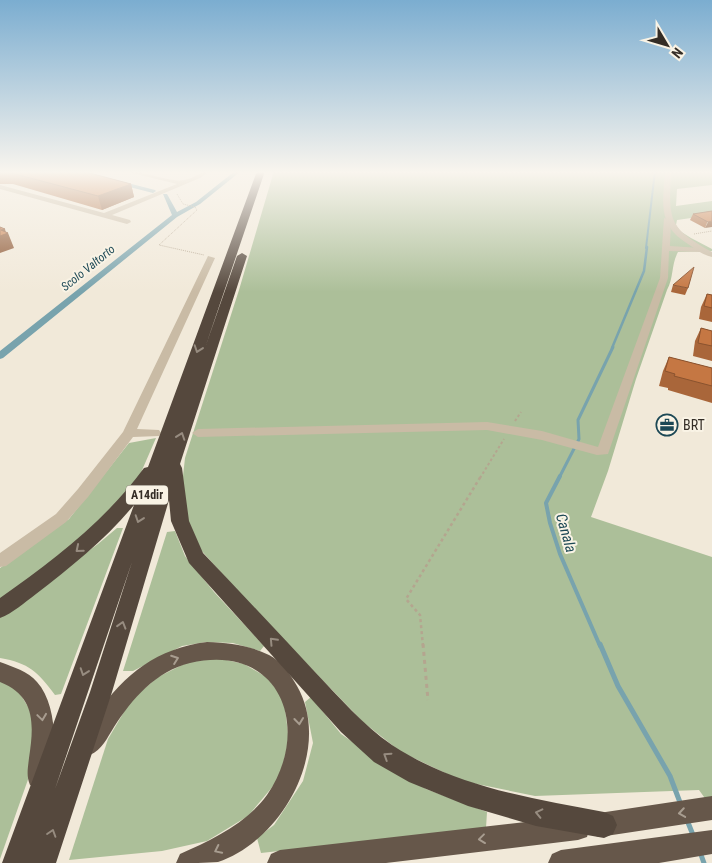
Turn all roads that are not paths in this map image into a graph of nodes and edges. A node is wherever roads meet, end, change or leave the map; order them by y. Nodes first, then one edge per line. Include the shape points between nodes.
1 (88, 211) edge
2 (115, 211) edge
3 (247, 211) edge
4 (254, 211) edge
5 (666, 211) edge
6 (104, 216) junction
7 (667, 220) junction
8 (127, 222) dead end
9 (666, 249) junction
10 (701, 250) junction
11 (712, 255) edge
12 (211, 258) road end
13 (129, 433) junction
14 (198, 433) dead end
15 (165, 446) junction
16 (0, 560) edge
17 (0, 609) edge
18 (0, 672) edge
19 (62, 804) junction
20 (712, 808) edge
21 (652, 818) joint
22 (31, 819) junction
23 (604, 825) junction
24 (712, 842) edge
25 (594, 861) edge
26 (16, 863) edge
27 (42, 863) edge
28 (189, 863) edge
29 (280, 863) edge
30 (561, 863) edge

1 - 6 street
2 - 6 street
3 -> 15 highway, A14dir
15 -> 4 highway, A14dir
5 - 7 street
6 - 8 street
7 - 9 street
7 - 10 street via 680,236
9 - 10 street
9 - 14 street via 664,278 603,451 510,428 487,426
10 - 11 street
12 - 13 street
13 - 15 street
13 - 16 street via 60,518
15 -> 17 highway via 138,489 111,520 74,554
19 -> 15 highway, A14dir via 101,692
15 -> 22 highway, A14dir
23 -> 15 highway via 536,813 468,793 402,766 365,739 196,558 180,521
18 -> 22 highway via 29,688 42,713 43,744
27 -> 19 highway, A14dir
19 -> 28 highway via 74,774 104,723 124,694 142,677 174,658 200,652 230,651 255,658 282,679 294,700 300,727 297,758 284,789 261,819 230,844
20 -> 21 highway
21 - 23 highway
22 - 26 highway, A14dir
23 -> 29 highway
24 - 25 highway
25 - 30 highway

